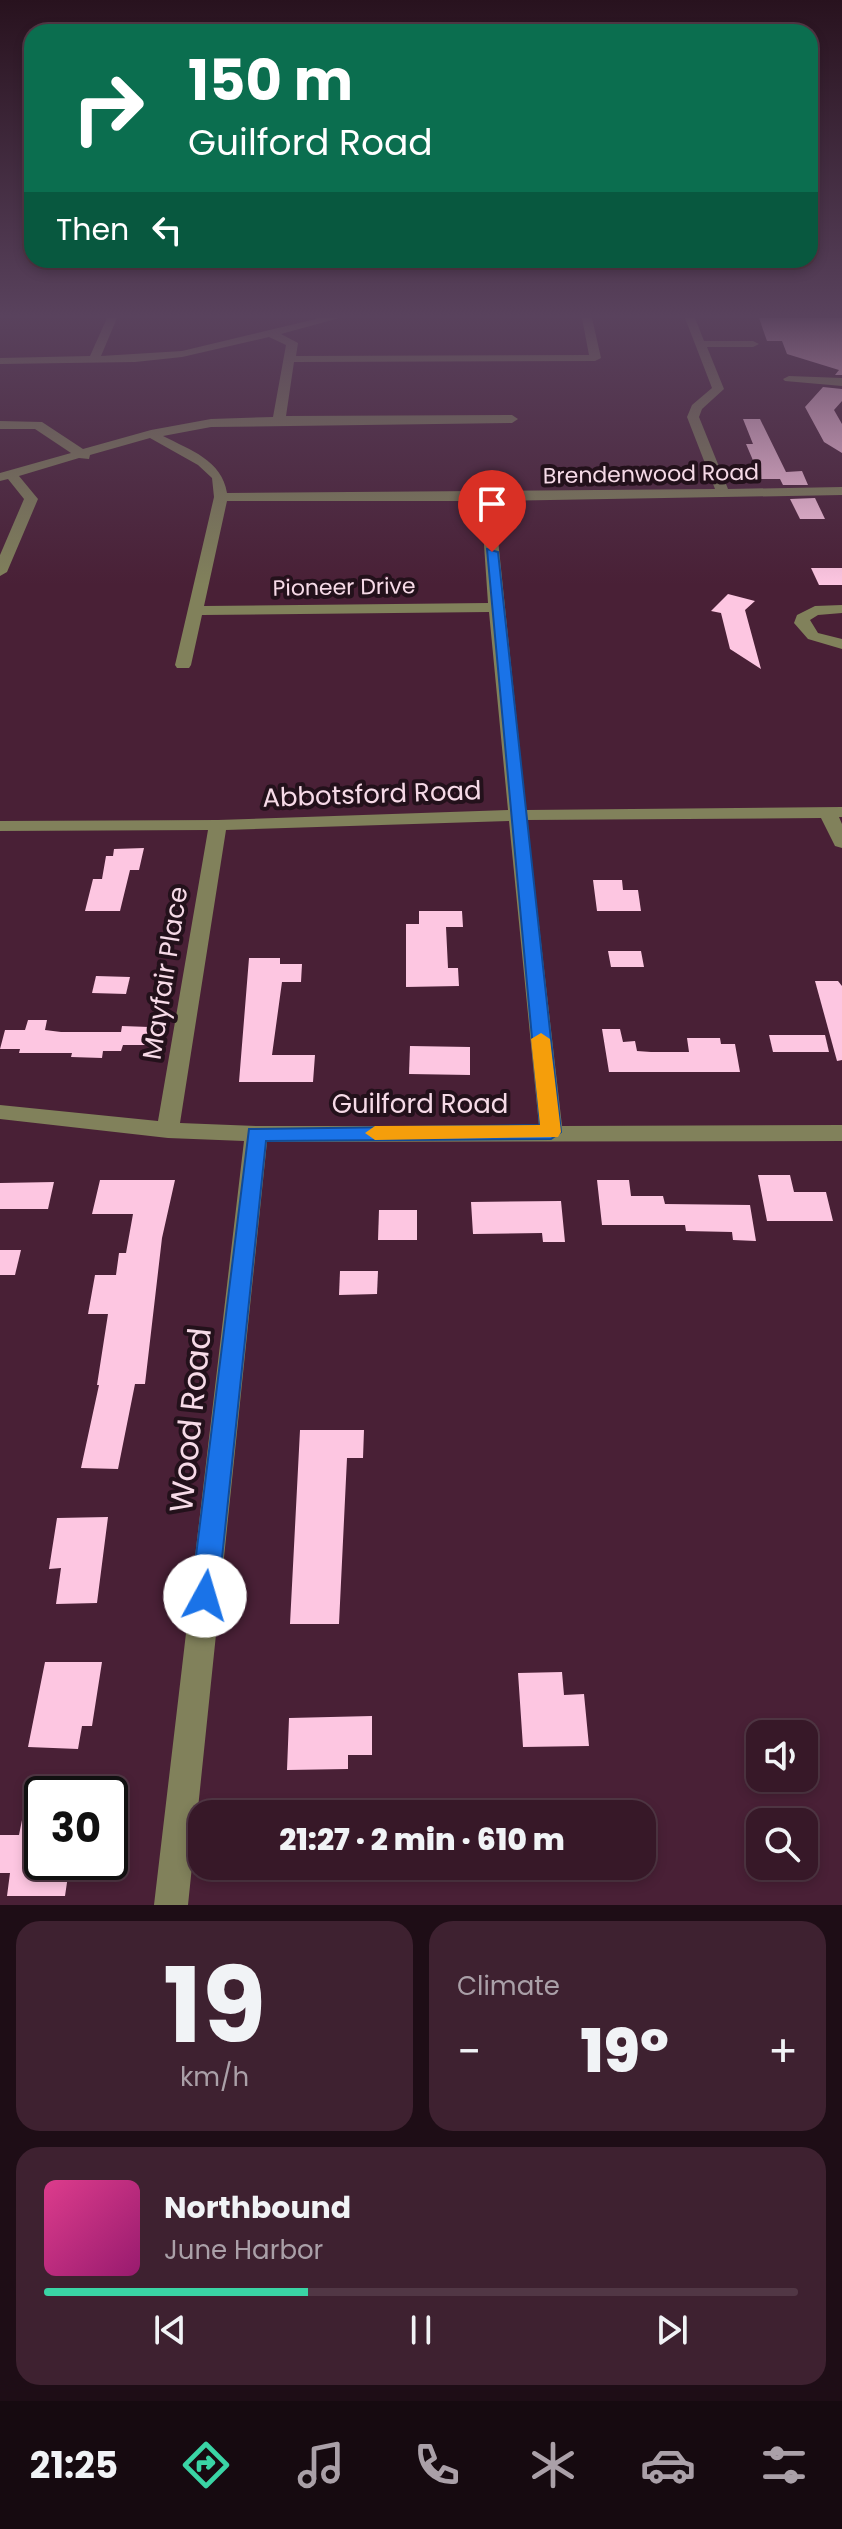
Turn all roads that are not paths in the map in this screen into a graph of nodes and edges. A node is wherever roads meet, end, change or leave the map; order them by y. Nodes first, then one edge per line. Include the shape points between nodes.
1 (281, 407) edge
2 (697, 407) edge
3 (512, 419) dead end
4 (279, 420) junction
5 (0, 425) edge
6 (151, 434) junction
7 (84, 456) junction
8 (6, 476) edge
9 (722, 491) junction
10 (842, 491) edge
11 (221, 497) junction
12 (487, 497) junction
13 (0, 572) edge
14 (496, 607) junction
15 (842, 609) edge
16 (193, 611) junction
17 (842, 644) edge
18 (183, 665) dead end
19 (835, 812) edge
20 (517, 815) junction
21 (218, 825) junction
22 (0, 826) edge
23 (842, 842) edge
24 (0, 1112) edge
25 (168, 1130) junction
26 (551, 1132) junction
27 (842, 1133) edge
28 (256, 1134) junction
29 (171, 1905) edge

1 - 4 street
2 - 9 street via 693,417
3 - 4 street
4 - 6 street via 211,423
5 - 7 street via 38,425
6 - 7 street
6 - 11 street via 203,462 218,477
7 - 8 street
8 - 13 street via 31,499
9 - 10 street, Brendenwood Road
9 - 12 street, Brendenwood Road
11 - 12 street, Brendenwood Road
11 - 16 street
12 - 14 street
14 - 16 street, Pioneer Drive
14 - 20 street
15 - 17 street via 802,618 813,636
16 - 18 street
19 - 20 street, Abbotsford Road
19 - 23 street
20 - 21 street, Abbotsford Road
20 - 26 street
21 - 22 street, Abbotsford Road
21 - 25 street, Mayfair Place
24 - 25 street, Guilford Road
25 - 28 street, Guilford Road
26 - 27 street, Guilford Road
26 - 28 street, Guilford Road
28 - 29 street, Wood Road

